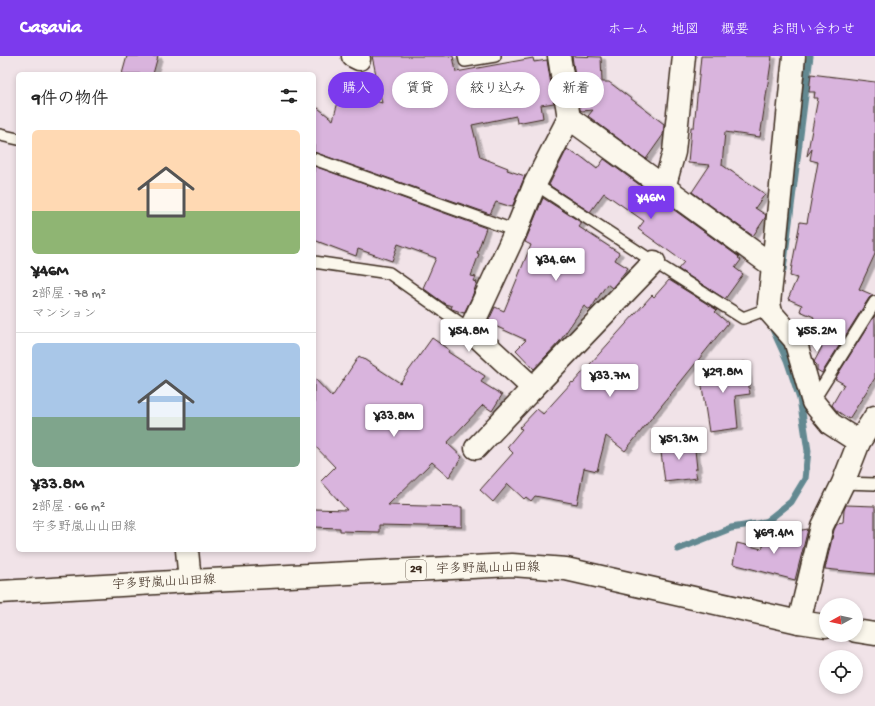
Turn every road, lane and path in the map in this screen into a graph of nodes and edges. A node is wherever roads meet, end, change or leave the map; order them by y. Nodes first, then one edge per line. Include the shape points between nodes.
1 (353, 56) edge
2 (358, 56) edge
3 (464, 56) edge
4 (495, 56) edge
5 (559, 56) edge
6 (684, 56) edge
7 (794, 56) edge
8 (569, 118) junction
9 (0, 135) edge
10 (16, 139) edge
11 (316, 160) edge
12 (536, 184) junction
13 (664, 188) junction
14 (516, 231) junction
15 (316, 262) edge
16 (654, 262) junction
17 (773, 266) junction
18 (875, 302) edge
19 (770, 308) junction
20 (470, 330) junction
21 (533, 388) junction
22 (813, 402) junction
23 (875, 417) edge
24 (859, 442) junction
25 (476, 448) dead end
26 (843, 484) junction
27 (875, 484) edge
28 (187, 552) edge
29 (190, 581) junction
30 (0, 592) edge
31 (799, 622) junction
32 (819, 625) edge
33 (863, 632) edge
34 (875, 634) edge

1 - 2 street via 359,59
3 - 4 lane via 465,61
5 - 8 street
6 - 13 street via 674,152
7 - 17 street
8 - 12 street
8 - 13 street
9 - 10 lane
11 - 14 lane
12 - 14 street
12 - 16 lane
13 - 17 street
14 - 20 street
15 - 20 lane via 389,273
16 - 19 lane via 743,318
16 - 21 street
17 - 19 street
18 - 22 lane
19 - 22 street via 771,313 795,340
20 - 21 street
21 - 25 street
22 - 24 street via 831,424
23 - 24 street
24 - 26 street
26 - 27 lane
26 - 31 street via 822,526
28 - 29 street
29 - 30 street, 宇多野嵐山山田線 / 29
29 - 31 street, 宇多野嵐山山田線 / 29 via 512,566 566,569
31 - 32 street, 宇多野嵐山山田線 / 29
33 - 34 street

